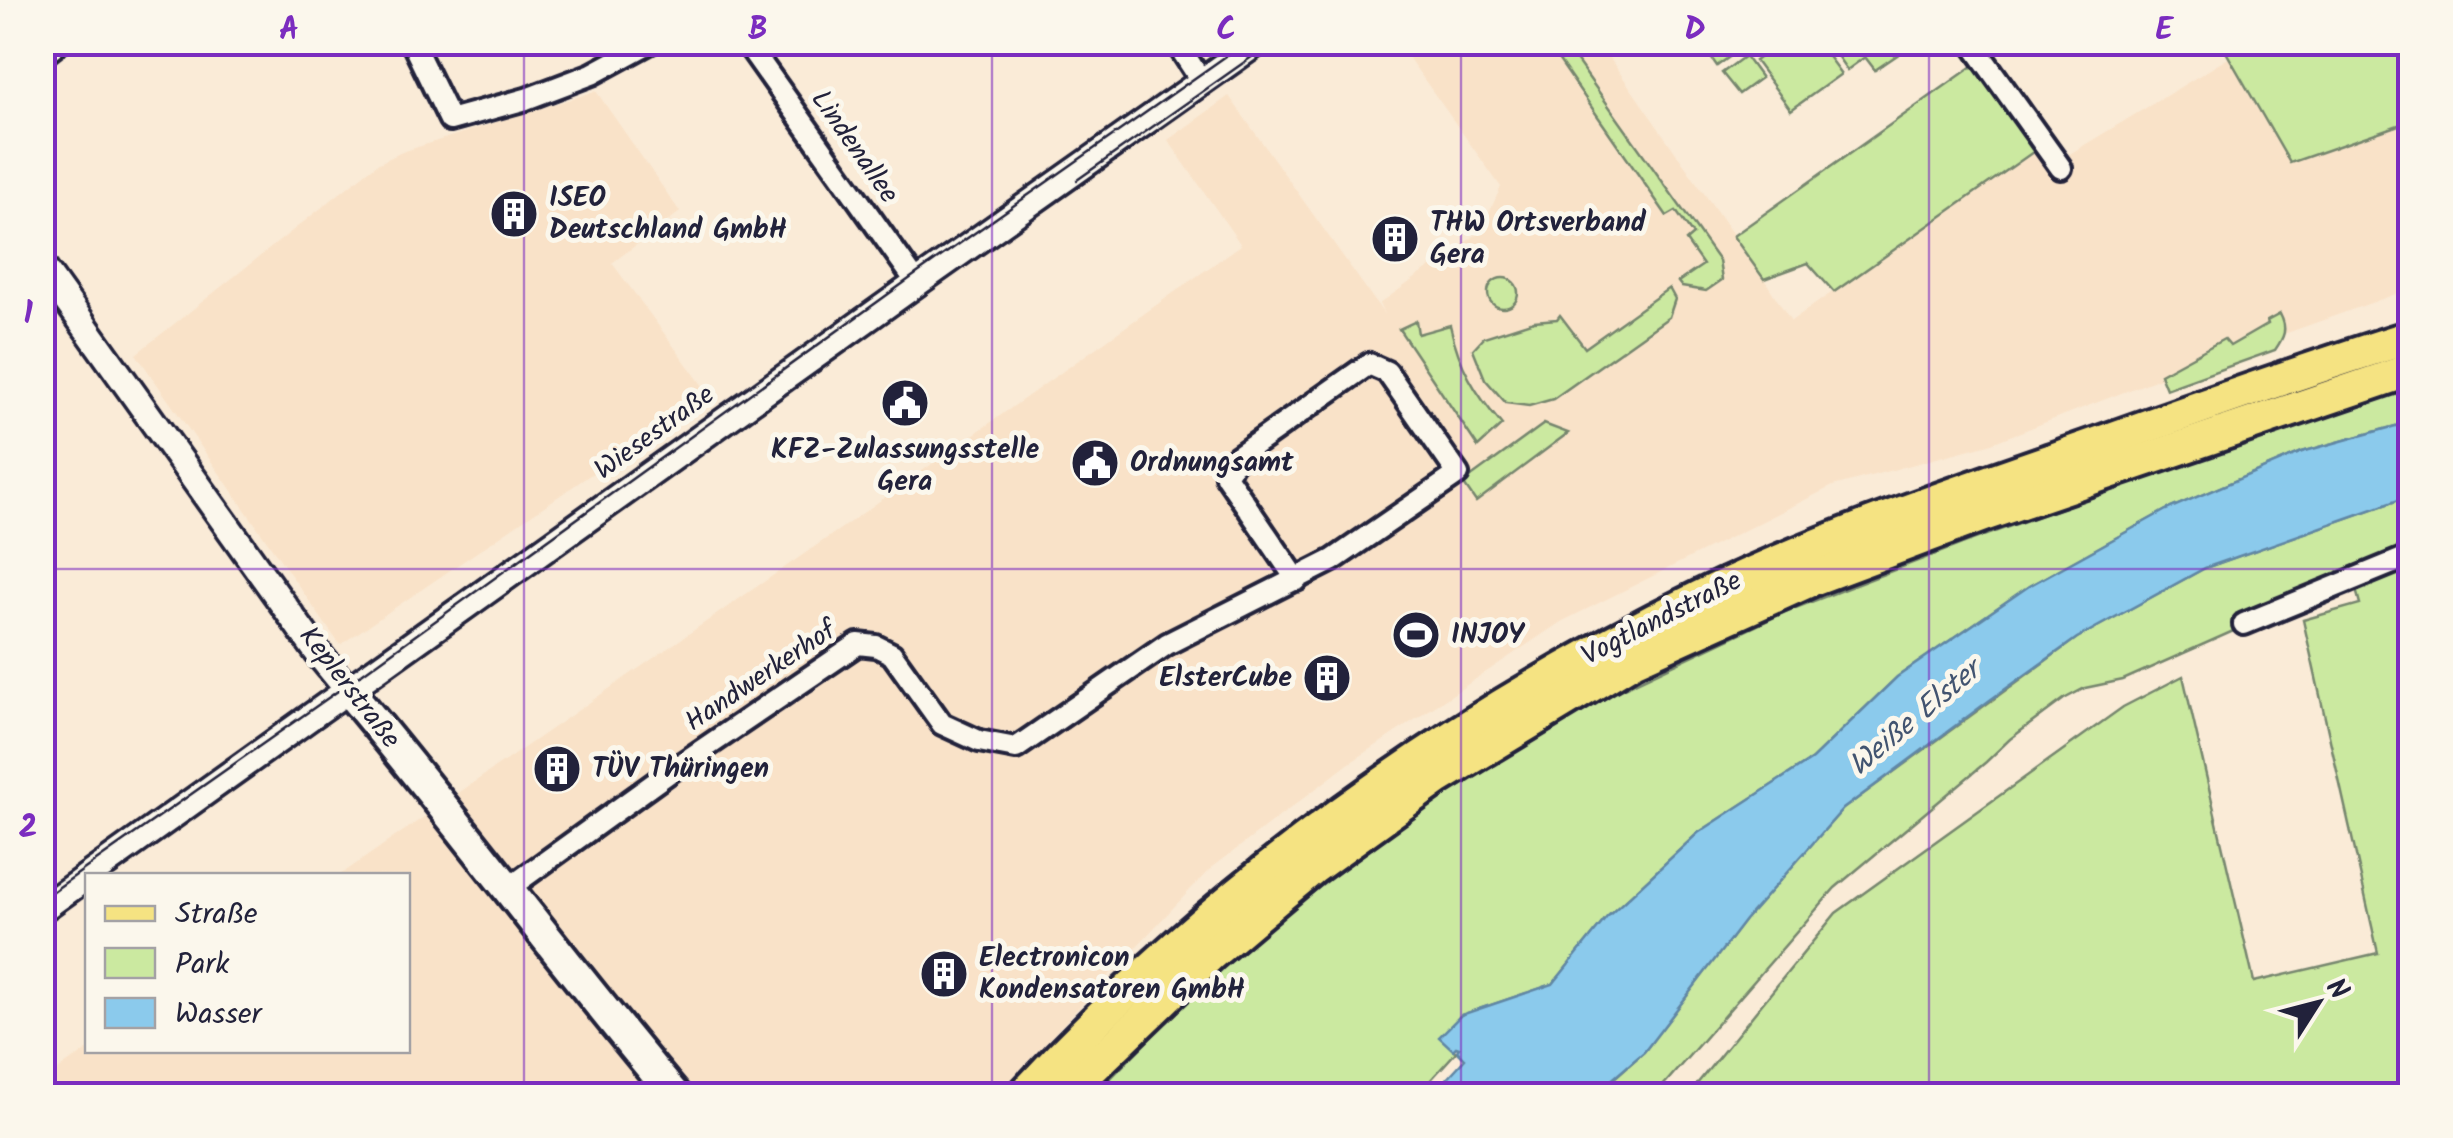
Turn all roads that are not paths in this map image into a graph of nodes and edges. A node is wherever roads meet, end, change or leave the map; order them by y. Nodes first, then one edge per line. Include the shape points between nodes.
1 (60, 42) edge
2 (412, 42) edge
3 (651, 42) edge
4 (746, 42) edge
5 (1176, 42) edge
6 (1258, 42) edge
7 (1972, 42) edge
8 (42, 56) edge
9 (1202, 82) junction
10 (2061, 168) dead end
11 (42, 266) edge
12 (917, 283) junction
13 (2410, 337) edge
14 (2410, 370) edge
15 (2410, 556) edge
16 (1297, 580) junction
17 (2244, 624) dead end
18 (348, 690) junction
19 (92, 873) edge
20 (85, 878) edge
21 (509, 888) junction
22 (42, 909) edge
23 (675, 1096) edge
24 (1023, 1096) edge
25 (1062, 1096) edge

1 - 8 street
2 - 3 street via 450,120 592,74
4 - 12 street, Lindenallee
5 - 9 street
6 - 9 street, Wiesestraße
7 - 10 street
9 - 12 street, Wiesestraße
11 - 18 street, Keplerstraße
12 - 18 street, Wiesestraße
13 - 24 main road, Vogtlandstraße via 1800,552 1610,644 1493,710 1308,836 1183,939
14 - 25 main road, Vogtlandstraße via 1968,520 1815,578 1632,660 1438,778 1314,868 1210,954
15 - 17 street
16 - 16 street, Handwerkerhof via 1458,474 1387,372 1369,364 1237,458 1226,476
16 - 21 street, Handwerkerhof via 1167,644 1016,748 942,724 892,654 858,644
18 - 19 street, Wiesestraße
18 - 21 main road, Keplerstraße
20 - 22 street, Wiesestraße
21 - 23 main road, Keplerstraße

